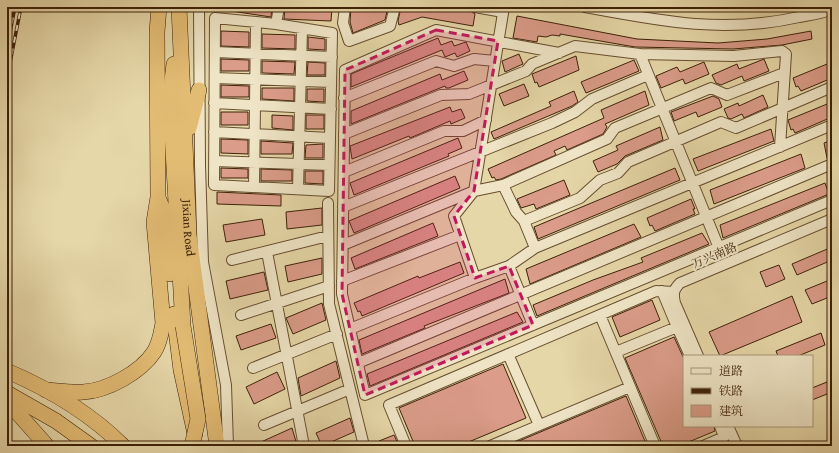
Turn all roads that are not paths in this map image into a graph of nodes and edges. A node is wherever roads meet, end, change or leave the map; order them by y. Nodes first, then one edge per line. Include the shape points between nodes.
1 (158, 7) edge
2 (199, 7) edge
3 (279, 7) edge
4 (345, 7) edge
5 (395, 7) edge
6 (475, 7) edge
7 (585, 7) edge
8 (503, 10) edge
9 (179, 12) edge
10 (830, 12) edge
11 (256, 22) junction
12 (276, 24) junction
13 (302, 29) junction
14 (498, 41) junction
15 (215, 52) junction
16 (559, 53) junction
17 (256, 54) junction
18 (640, 54) junction
19 (301, 56) junction
20 (332, 57) junction
21 (495, 61) junction
22 (784, 73) junction
23 (648, 75) junction
24 (215, 78) junction
25 (255, 79) junction
26 (300, 81) junction
27 (331, 82) junction
28 (491, 86) junction
29 (832, 87) edge
30 (199, 90) junction
31 (344, 98) junction
32 (214, 103) junction
33 (255, 105) junction
34 (300, 108) junction
35 (662, 108) junction
36 (782, 108) junction
37 (331, 109) junction
38 (486, 120) junction
39 (832, 125) edge
40 (214, 132) junction
41 (255, 134) junction
42 (344, 134) junction
43 (299, 136) junction
44 (330, 138) junction
45 (675, 141) junction
46 (185, 142) junction
47 (780, 147) junction
48 (481, 152) junction
49 (214, 161) junction
50 (254, 162) junction
51 (298, 164) junction
52 (832, 164) edge
53 (329, 165) junction
54 (344, 172) junction
55 (693, 183) junction
56 (503, 185) junction
57 (254, 187) junction
58 (298, 189) junction
59 (474, 192) junction
60 (158, 197) junction
61 (832, 200) edge
62 (328, 203) dead end
63 (343, 207) junction
64 (706, 216) junction
65 (832, 219) edge
66 (524, 221) junction
67 (460, 234) junction
68 (328, 236) junction
69 (343, 245) junction
70 (535, 248) junction
71 (719, 248) junction
72 (267, 252) junction
73 (232, 260) dead end
74 (509, 266) junction
75 (475, 278) junction
76 (342, 281) junction
77 (329, 286) junction
78 (662, 291) junction
79 (674, 292) junction
80 (520, 295) junction
81 (277, 303) junction
82 (241, 315) dead end
83 (600, 315) junction
84 (533, 325) junction
85 (677, 327) junction
86 (179, 328) junction
87 (350, 329) junction
88 (337, 334) junction
89 (616, 352) junction
90 (286, 354) junction
91 (508, 354) junction
92 (690, 355) edge
93 (698, 355) edge
94 (358, 363) junction
95 (253, 368) dead end
96 (7, 371) edge
97 (630, 387) junction
98 (350, 389) junction
99 (46, 390) junction
100 (7, 393) edge
101 (7, 401) edge
102 (7, 410) edge
103 (297, 411) junction
104 (264, 425) dead end
105 (539, 425) junction
106 (720, 427) edge
107 (728, 427) edge
108 (362, 445) edge
109 (38, 446) edge
110 (47, 446) edge
111 (91, 446) edge
112 (123, 446) edge
113 (192, 446) edge
114 (198, 446) edge
115 (217, 446) edge
116 (228, 446) edge
117 (304, 446) edge
118 (406, 446) edge
119 (490, 446) edge
120 (655, 446) edge
121 (704, 446) edge
122 (737, 446) edge

1 - 60 highway
2 - 30 street
3 - 12 street
4 - 5 street via 343,23 349,41 390,26
6 - 8 street
7 - 10 street via 683,24 723,26 777,22
8 - 14 street
9 - 46 highway, Jixian Road
9 - 86 highway via 170,96
11 - 12 street
11 - 15 street via 215,18
11 - 17 street
12 - 13 street
13 - 19 street
13 - 20 street via 332,33
14 - 16 street
14 - 21 street
14 - 31 street via 436,30 345,70
15 - 17 street
15 - 24 street
16 - 18 street via 575,46
16 - 28 street
17 - 19 street
17 - 25 street
18 - 22 street via 734,56 782,51 786,54
18 - 23 street
19 - 20 street
19 - 26 street
20 - 27 street
21 - 28 street
21 - 31 street via 474,59 454,66 436,61
22 - 35 street via 727,95 711,88
22 - 36 street
23 - 35 street
23 - 48 street via 592,99 575,112
24 - 25 street
24 - 32 street
25 - 26 street
25 - 33 street
26 - 27 street
26 - 34 street
27 - 37 street
28 - 38 street
28 - 42 street via 469,94 441,95
29 - 36 street
30 - 46 highway
30 - 116 street via 202,262 226,385
31 - 42 street
32 - 33 street
32 - 40 street
33 - 34 street
33 - 41 street
34 - 37 street
34 - 43 street
35 - 45 street
35 - 56 street via 615,128 607,139
36 - 45 street via 736,128 721,122
36 - 47 street
37 - 44 street
38 - 48 street
38 - 54 street via 463,131 444,131
39 - 47 street
40 - 41 street
40 - 49 street
41 - 43 street
41 - 50 street
42 - 54 street
43 - 44 street
43 - 51 street
44 - 53 street
45 - 55 street
45 - 66 street via 628,162 618,173 600,180 580,198
46 - 115 highway, Jixian Road via 189,235
47 - 55 street
48 - 59 street
48 - 63 street
49 - 50 street
49 - 57 street via 214,185
50 - 51 street
50 - 57 street
51 - 53 street
51 - 58 street
52 - 64 street
53 - 58 street via 329,191
54 - 63 street
55 - 64 street
55 - 70 street
56 - 59 street
56 - 66 street via 516,212
57 - 58 street
59 - 67 street via 454,216
59 - 69 street
60 - 86 highway via 165,214
60 - 99 highway via 154,222 163,323 160,340 154,353 134,373 108,387 84,392
61 - 71 street
62 - 68 street
63 - 69 street
64 - 71 street
64 - 80 street
65 - 79 street, 万兴南路 via 680,283
66 - 70 street
67 - 75 street
67 - 76 street
68 - 72 street
68 - 77 street
69 - 76 street
70 - 74 street
71 - 84 street
72 - 73 street
72 - 81 street
74 - 75 street
74 - 80 street
75 - 87 street
76 - 87 street via 342,294
77 - 81 street
77 - 88 street via 329,304
78 - 79 street
78 - 83 street via 656,291
78 - 85 street
79 - 93 street via 675,303
80 - 84 street
80 - 94 street
81 - 82 street
81 - 90 street
83 - 89 street
83 - 91 street
84 - 94 street via 365,395
85 - 89 street
85 - 92 street
86 - 113 highway, bridge via 198,419
86 - 114 highway, bridge via 188,404
87 - 94 street
88 - 90 street
88 - 98 street
89 - 97 street
90 - 95 street
90 - 103 street
91 - 105 street
91 - 118 street via 389,405
96 - 99 highway
97 - 105 street
97 - 120 street
98 - 103 street
98 - 108 street
99 - 112 highway via 92,419
100 - 111 highway via 56,421
101 - 110 highway
102 - 109 street
103 - 104 street
103 - 117 street
105 - 119 street
106 - 121 street via 724,437
107 - 122 street

